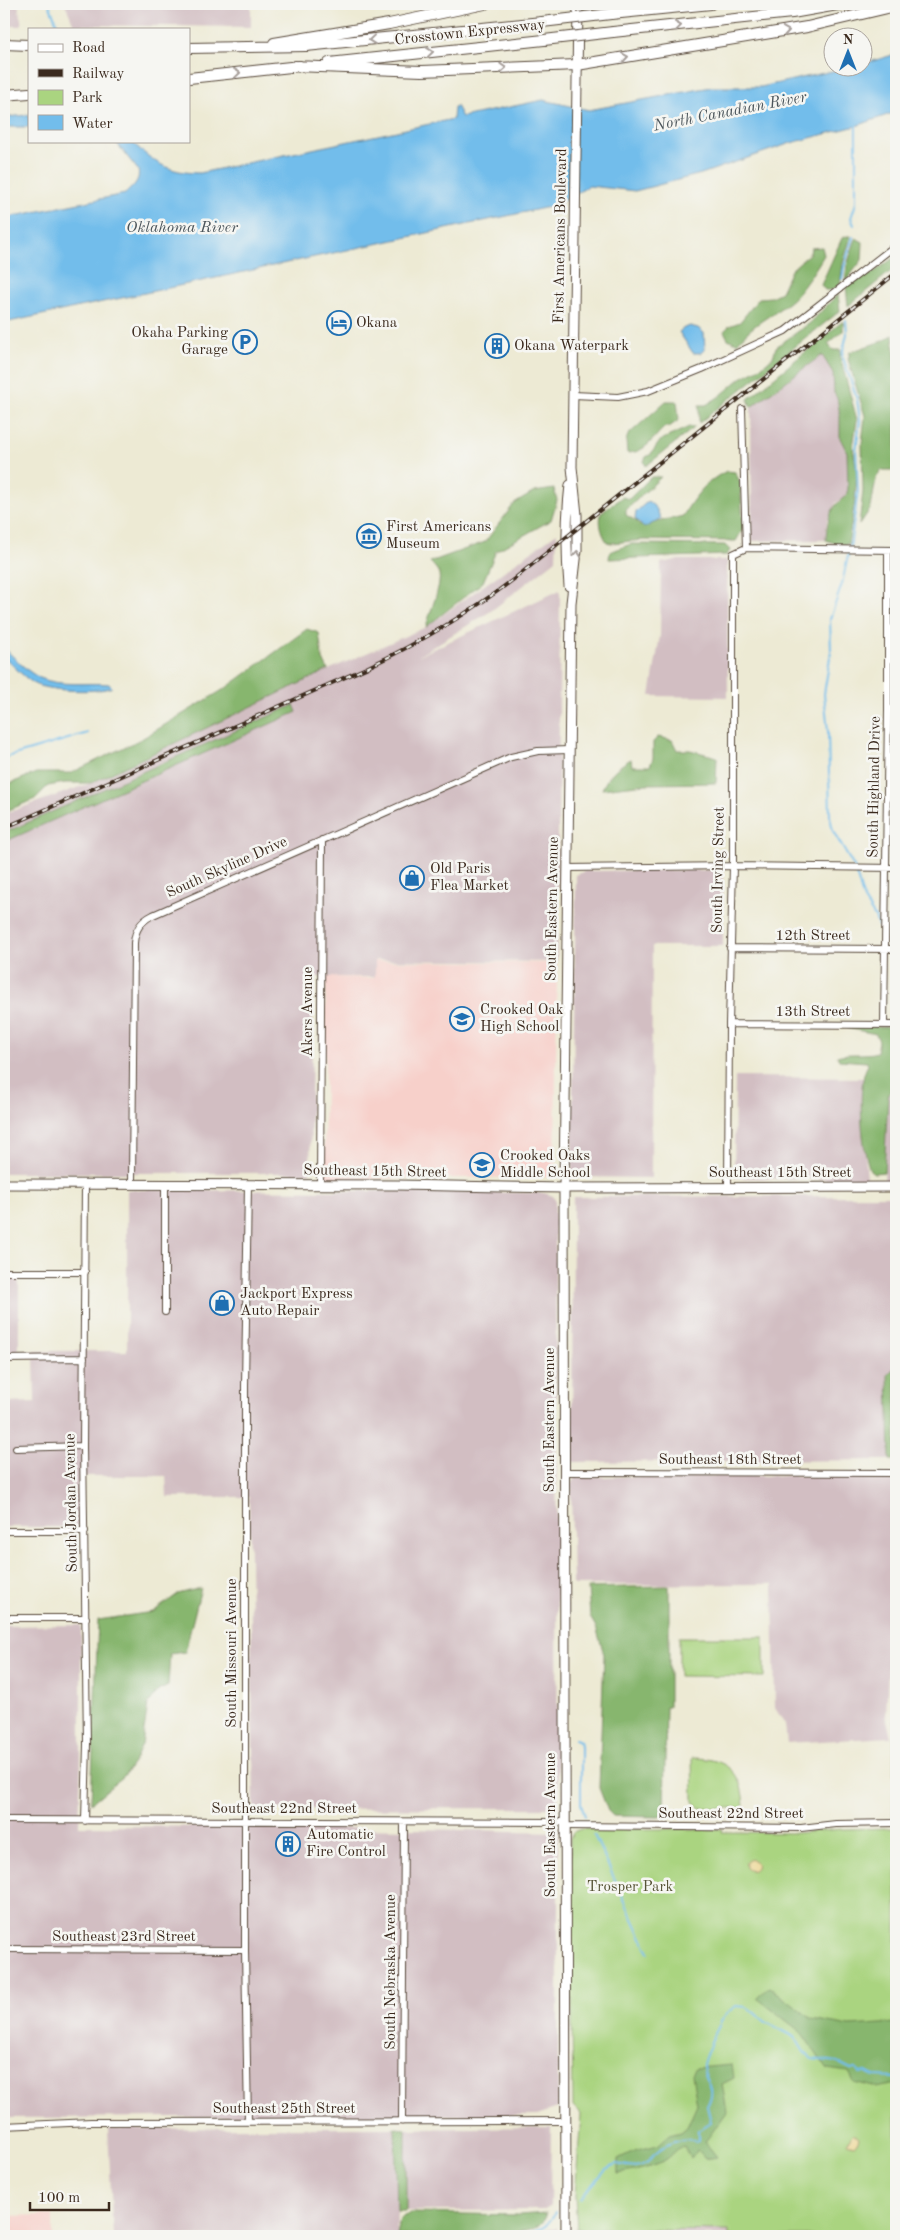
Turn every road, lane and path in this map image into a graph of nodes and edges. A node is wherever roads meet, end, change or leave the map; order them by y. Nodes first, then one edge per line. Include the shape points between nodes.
1 (485, 4) edge
2 (578, 4) edge
3 (711, 4) edge
4 (843, 4) edge
5 (691, 5) edge
6 (896, 6) edge
7 (4, 44) edge
8 (28, 44) edge
9 (190, 48) edge
10 (239, 49) junction
11 (577, 65) junction
12 (295, 66) junction
13 (190, 78) edge
14 (28, 93) edge
15 (4, 95) edge
16 (896, 245) edge
17 (573, 395) junction
18 (742, 409) dead end
19 (572, 467) joint
20 (746, 548) junction
21 (888, 550) junction
22 (896, 550) edge
23 (888, 628) junction
24 (896, 629) edge
25 (888, 709) junction
26 (896, 709) edge
27 (569, 750) junction
28 (887, 788) junction
29 (896, 788) edge
30 (322, 840) junction
31 (733, 866) junction
32 (567, 868) junction
33 (886, 868) junction
34 (896, 868) edge
35 (730, 948) junction
36 (885, 949) junction
37 (896, 949) edge
38 (729, 1024) junction
39 (884, 1025) junction
40 (896, 1025) edge
41 (4, 1184) edge
42 (85, 1184) junction
43 (132, 1184) junction
44 (165, 1184) junction
45 (248, 1184) junction
46 (320, 1185) junction
47 (728, 1186) junction
48 (896, 1187) edge
49 (564, 1188) junction
50 (4, 1272) edge
51 (85, 1272) junction
52 (166, 1312) dead end
53 (84, 1358) junction
54 (4, 1359) edge
55 (84, 1446) junction
56 (16, 1448) dead end
57 (564, 1472) junction
58 (896, 1473) edge
59 (4, 1531) edge
60 (85, 1531) junction
61 (4, 1618) edge
62 (86, 1618) junction
63 (4, 1820) edge
64 (85, 1821) junction
65 (246, 1821) junction
66 (404, 1823) junction
67 (565, 1824) junction
68 (896, 1824) edge
69 (4, 1949) edge
70 (245, 1950) junction
71 (565, 2121) junction
72 (248, 2122) junction
73 (402, 2122) junction
74 (4, 2126) edge
75 (566, 2236) edge

1 - 10 highway
2 - 11 main road, First Americans Boulevard
3 - 5 highway, Crosstown Expressway
12 -> 4 highway, Crosstown Expressway, bridge via 792,13
5 -> 10 highway, Crosstown Expressway, bridge via 332,44
11 -> 6 highway via 807,27
7 - 8 highway
9 - 10 highway, Crosstown Expressway
12 -> 11 highway via 422,71
11 - 17 main road, First Americans Boulevard
13 -> 12 highway, Crosstown Expressway
14 - 15 highway
16 - 17 street via 785,331 648,391 618,397
17 - 19 main road, First Americans Boulevard
18 - 20 street
19 - 27 main road, South Eastern Avenue via 577,551 571,603
20 - 21 street
20 - 31 street, South Irving Street via 733,554
21 - 22 street
21 - 23 street, South Highland Drive
23 - 24 street
23 - 25 street, South Highland Drive
25 - 26 street
25 - 28 street, South Highland Drive
27 - 30 street, South Skyline Drive via 538,751 510,757
27 - 32 main road, South Eastern Avenue
28 - 29 street
28 - 33 street, South Highland Drive
30 - 43 street, South Skyline Drive via 153,915 138,928 134,943
30 - 46 street, Akers Avenue
31 - 32 street
31 - 33 street
31 - 35 street, South Irving Street
32 - 49 main road, South Eastern Avenue
33 - 34 street
33 - 36 street, South Highland Drive
35 - 36 street, 12th Street
35 - 38 street, South Irving Street
36 - 37 street, 12th Street
36 - 39 street, South Highland Drive
38 - 39 street, 13th Street
38 - 47 street, South Irving Street
39 - 40 street, 13th Street
41 - 42 main road, Southeast 15th Street
42 - 43 main road, Southeast 15th Street
42 - 51 street, South Jordan Avenue
43 - 44 main road, Southeast 15th Street
44 - 45 main road, Southeast 15th Street
44 - 52 street
45 - 46 main road, Southeast 15th Street
45 - 65 street, South Missouri Avenue
46 - 49 main road, Southeast 15th Street
47 - 48 main road, Southeast 15th Street
47 - 49 main road, Southeast 15th Street
49 - 57 main road, South Eastern Avenue
50 - 51 street
51 - 53 street, South Jordan Avenue
53 - 54 street
53 - 55 street, South Jordan Avenue
55 - 56 street
55 - 60 street, South Jordan Avenue
57 - 58 street, Southeast 18th Street
57 - 67 main road, South Eastern Avenue
59 - 60 street
60 - 62 street, South Jordan Avenue
61 - 62 street
62 - 64 street, South Jordan Avenue via 88,1751
63 - 64 street, Southeast 22nd Street
64 - 65 street, Southeast 22nd Street
65 - 66 street, Southeast 22nd Street
65 - 70 street, South Missouri Avenue
66 - 67 street, Southeast 22nd Street
66 - 73 street, South Nebraska Avenue
67 - 68 street, Southeast 22nd Street via 801,1828 841,1823
67 - 71 main road, South Eastern Avenue
69 - 70 street, Southeast 23rd Street
70 - 72 street, South Missouri Avenue
71 - 73 street, Southeast 25th Street
71 - 75 main road, South Eastern Avenue
72 - 73 street, Southeast 25th Street
72 - 74 street, Southeast 25th Street via 91,2122

